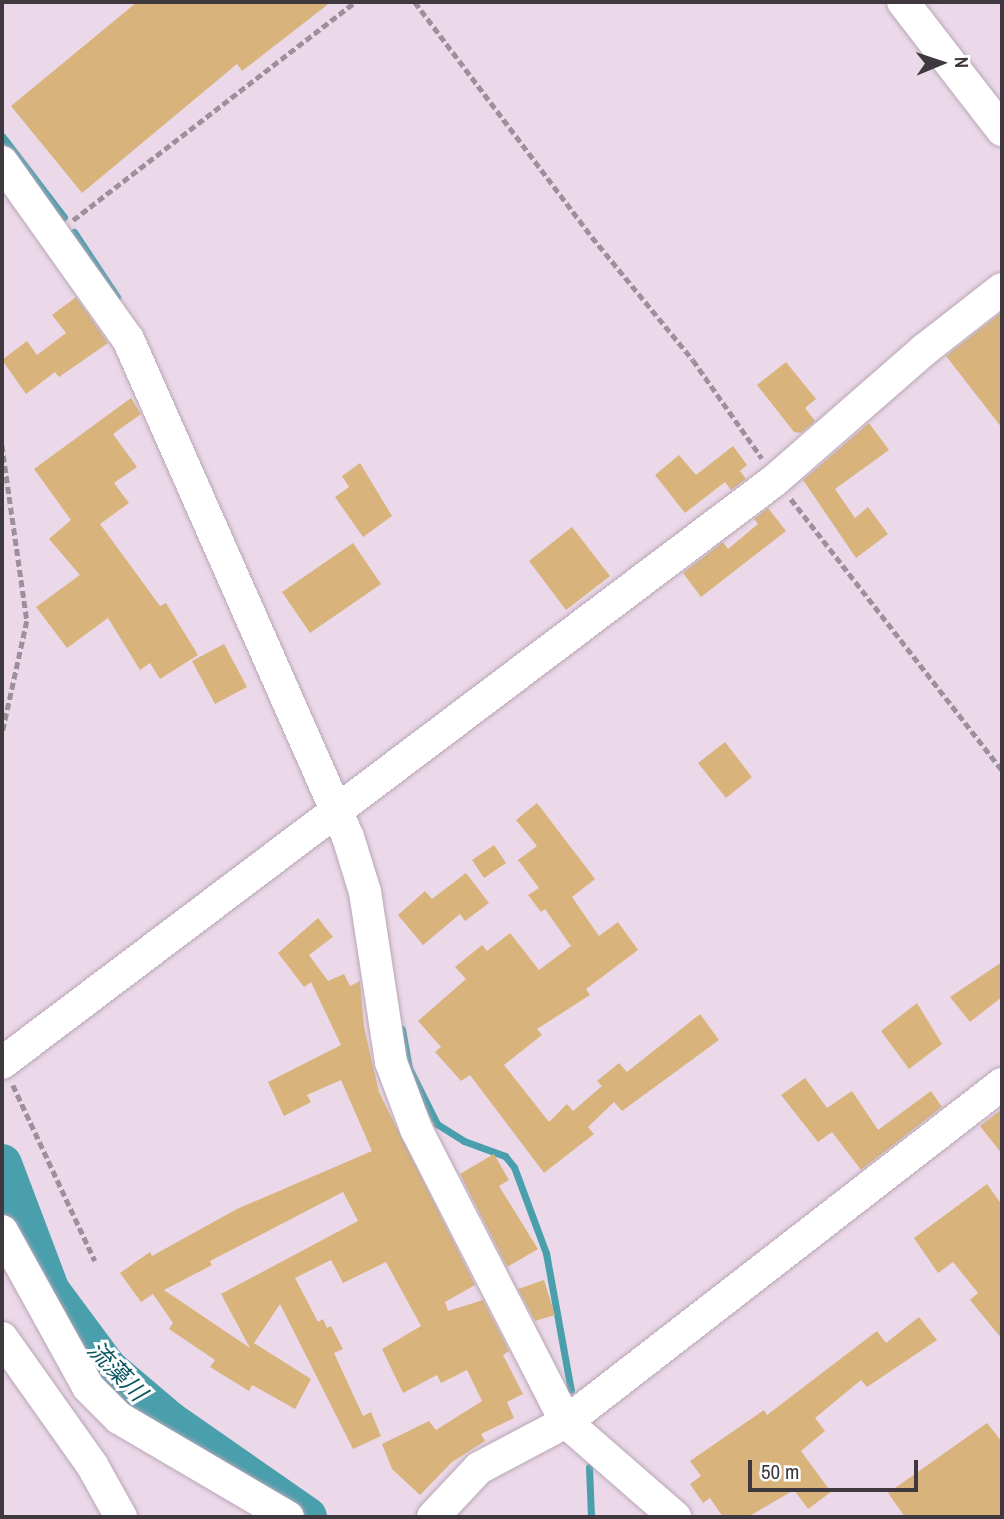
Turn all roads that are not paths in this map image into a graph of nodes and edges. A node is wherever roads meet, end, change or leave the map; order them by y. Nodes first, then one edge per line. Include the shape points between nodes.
1 (903, 2) edge
2 (1002, 130) edge
3 (2, 162) edge
4 (1002, 289) edge
5 (346, 803) junction
6 (2, 1063) edge
7 (1002, 1084) edge
8 (2, 1231) edge
9 (2, 1338) edge
10 (566, 1422) junction
11 (121, 1517) edge
12 (288, 1517) edge
13 (433, 1517) edge
14 (675, 1517) edge

1 - 2 street
3 - 5 street via 128,339
4 - 5 street via 924,350 775,480
5 - 6 street
5 - 10 street via 391,1062 412,1118
7 - 10 street
8 - 12 street via 88,1387 119,1418
9 - 11 street via 92,1465
10 - 13 street via 479,1468
10 - 14 street

